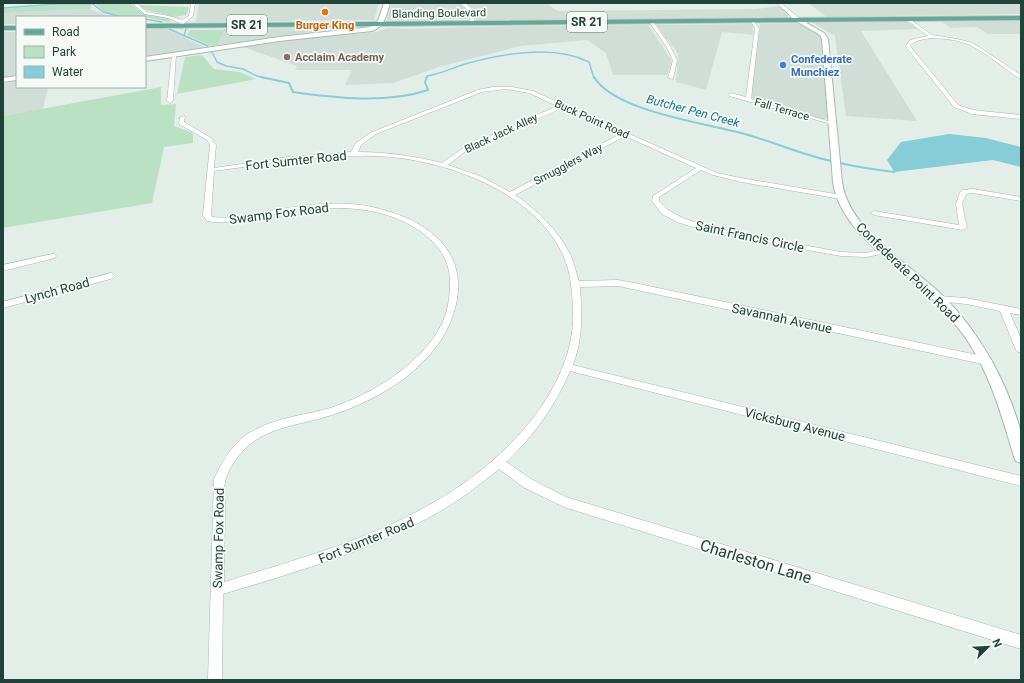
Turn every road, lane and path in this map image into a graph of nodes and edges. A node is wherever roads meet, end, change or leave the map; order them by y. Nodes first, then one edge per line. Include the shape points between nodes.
1 (134, 3) edge
2 (193, 3) edge
3 (387, 3) edge
4 (462, 3) edge
5 (779, 3) edge
6 (1021, 18) edge
7 (908, 19) junction
8 (753, 20) junction
9 (798, 20) junction
10 (650, 22) junction
11 (471, 23) junction
12 (181, 24) junction
13 (337, 24) junction
14 (379, 24) junction
15 (146, 26) edge
16 (3, 28) edge
17 (16, 28) edge
18 (335, 33) junction
19 (931, 36) junction
20 (174, 54) junction
21 (146, 59) edge
22 (1021, 77) edge
23 (16, 78) edge
24 (671, 78) dead end
25 (3, 80) edge
26 (731, 95) dead end
27 (748, 100) junction
28 (170, 101) dead end
29 (561, 106) junction
30 (184, 117) dead end
31 (1021, 117) edge
32 (833, 124) junction
33 (625, 134) junction
34 (354, 154) junction
35 (443, 165) junction
36 (700, 168) junction
37 (211, 170) junction
38 (511, 194) junction
39 (841, 197) junction
40 (1021, 199) edge
41 (874, 213) dead end
42 (884, 251) junction
43 (52, 256) dead end
44 (3, 268) edge
45 (110, 276) dead end
46 (577, 284) junction
47 (939, 299) junction
48 (3, 305) edge
49 (1004, 309) junction
50 (1021, 312) edge
51 (1021, 350) edge
52 (987, 361) junction
53 (568, 367) junction
54 (1021, 457) edge
55 (499, 463) junction
56 (1021, 481) edge
57 (217, 590) junction
58 (1021, 642) edge
59 (215, 680) edge

1 - 12 street via 146,13 169,17
2 - 12 street via 190,16
3 - 14 street
4 - 11 street via 472,12
5 - 9 street
6 - 7 main road, Blanding Boulevard / SR 21
7 - 9 main road, Blanding Boulevard / SR 21
7 - 19 street
8 - 9 main road, Blanding Boulevard / SR 21
8 - 10 main road, Blanding Boulevard / SR 21
8 - 27 street via 757,28
9 - 32 street, Confederate Point Road via 822,34 825,39
10 - 11 main road, Blanding Boulevard / SR 21
10 - 24 street via 675,60
11 - 14 main road, Blanding Boulevard / SR 21
12 - 13 main road, Blanding Boulevard / SR 21
12 - 15 main road, Blanding Boulevard / SR 21
13 - 14 main road, Blanding Boulevard / SR 21
13 - 18 street via 340,29
14 - 18 street via 377,28
16 - 17 main road
18 - 20 street
19 - 22 street via 971,44
19 - 31 street via 912,42 908,46 956,106 972,112
20 - 21 street
20 - 28 street
23 - 25 street
26 - 27 street, Fall Terrace
27 - 32 street, Fall Terrace
29 - 33 street, Buck Point Road
29 - 34 street, Buck Point Road via 524,90 505,87 487,89 374,133 362,140
29 - 35 street, Black Jack Alley via 465,149
30 - 37 street, Swamp Fox Road via 181,123 209,139 213,145
32 - 39 street, Confederate Point Road
33 - 36 street, Buck Point Road
33 - 38 street, Smugglers Way
34 - 35 street, Fort Sumter Road via 402,157
34 - 37 street, Fort Sumter Road via 300,156
35 - 38 street, Fort Sumter Road via 482,178
36 - 39 street, Buck Point Road via 728,178
36 - 42 street, Saint Francis Circle via 656,196 655,201 659,207 680,220 708,230 841,254 866,255
37 - 57 street, Swamp Fox Road via 207,215 210,219 224,220 319,206 377,210 409,222 433,238 450,260 454,272 454,301 449,318 438,337 401,377 357,402 265,430 238,448 226,464 220,479
38 - 46 street, Fort Sumter Road via 538,214 557,238 565,251
39 - 42 street, Confederate Point Road via 855,220
40 - 41 street via 973,191 963,192 959,204 963,228
42 - 47 street, Confederate Point Road
43 - 44 street
45 - 48 street, Lynch Road
46 - 52 street, Savannah Avenue via 618,283
46 - 53 street, Fort Sumter Road via 578,327
47 - 49 street via 966,301
47 - 52 street, Confederate Point Road via 971,336
49 - 50 street
49 - 51 street
52 - 54 street, Confederate Point Road via 1004,401
53 - 55 street, Fort Sumter Road via 545,409
53 - 56 street, Vicksburg Avenue
55 - 57 street, Fort Sumter Road via 436,510 383,536
55 - 58 street, Charleston Lane via 527,484 564,502
57 - 59 street, Swamp Fox Road

